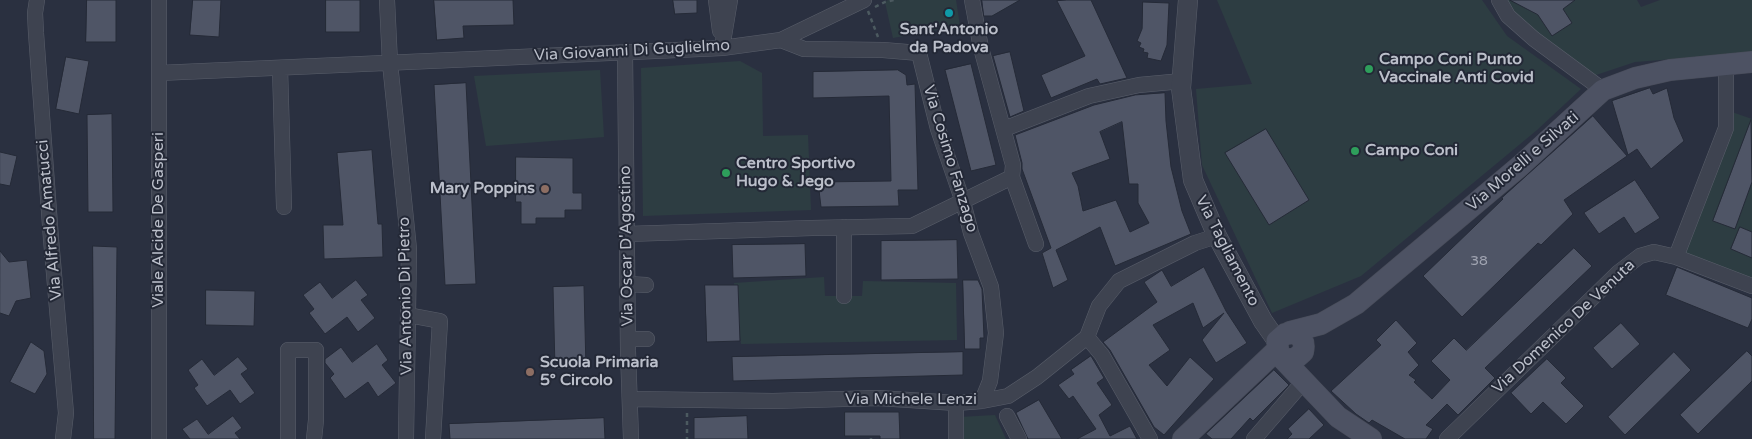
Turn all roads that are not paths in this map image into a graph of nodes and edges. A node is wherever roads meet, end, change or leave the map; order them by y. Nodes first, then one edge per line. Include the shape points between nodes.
1 (37, 0) edge
2 (159, 0) edge
3 (387, 0) edge
4 (716, 0) edge
5 (730, 0) edge
6 (972, 0) edge
7 (1188, 0) edge
8 (1499, 0) edge
9 (866, 5) edge
10 (781, 40) junction
11 (722, 48) junction
12 (625, 52) junction
13 (1752, 62) edge
14 (390, 63) junction
15 (1726, 66) junction
16 (280, 68) junction
17 (159, 74) junction
18 (1182, 82) junction
19 (1603, 90) junction
20 (1004, 128) junction
21 (1012, 177) junction
22 (963, 202) junction
23 (284, 207) dead end
24 (844, 227) junction
25 (626, 234) junction
26 (1217, 236) junction
27 (1036, 244) dead end
28 (1676, 257) junction
29 (627, 284) junction
30 (646, 285) dead end
31 (1752, 286) edge
32 (844, 296) dead end
33 (408, 316) junction
34 (1087, 337) junction
35 (628, 339) junction
36 (647, 339) dead end
37 (1288, 346) junction
38 (1304, 381) junction
39 (631, 399) junction
40 (982, 401) junction
41 (956, 403) junction
42 (1007, 416) dead end
43 (63, 439) edge
44 (159, 439) edge
45 (288, 439) edge
46 (314, 439) edge
47 (406, 439) edge
48 (433, 439) edge
49 (632, 439) edge
50 (956, 439) edge
51 (1019, 439) edge
52 (1150, 439) edge
53 (1182, 439) edge
54 (1254, 439) edge
55 (1371, 439) edge
56 (1447, 439) edge

1 - 43 street, Via Alfredo Amatucci via 37,43 66,413
2 - 17 street, Viale Alcide De Gasperi
3 - 14 street, Via Antonio Di Pietro
4 - 11 street
5 - 11 street
6 - 20 street via 981,48
7 - 18 street, Via Tagliamento
8 - 19 street via 1508,16 1534,39
9 - 10 street, Via Giovanni Di Guglielmo
10 - 11 street, Via Giovanni Di Guglielmo
10 - 22 street, Via Cosimo Fanzago via 804,49 919,53 938,129
11 - 12 street, Via Giovanni Di Guglielmo
12 - 14 street, Via Giovanni Di Guglielmo
12 - 25 street, Via Oscar D'Agostino
13 - 15 main road, Via Morelli e Silvati
14 - 16 street, Via Giovanni Di Guglielmo
14 - 33 street, Via Antonio Di Pietro via 409,248
15 - 19 main road, Via Morelli e Silvati via 1670,70
15 - 28 street via 1726,128
16 - 17 street, Via Giovanni Di Guglielmo
16 - 23 street
17 - 44 street, Viale Alcide De Gasperi
18 - 20 street via 1139,85 1089,96
18 - 26 street, Via Tagliamento via 1193,180
19 - 37 main road, Via Morelli e Silvati via 1520,166 1356,304
20 - 21 street via 1013,165
21 - 22 street
21 - 27 street
22 - 24 street via 912,226
22 - 40 street, Via Cosimo Fanzago via 991,287 996,333 990,381
24 - 25 street
24 - 32 street
25 - 29 street, Via Oscar D'Agostino
26 - 34 street via 1195,243 1119,281 1099,306
26 - 37 street, Via Tagliamento via 1263,321
28 - 31 street, Via Domenico De Venuta
28 - 56 street, Via Domenico De Venuta via 1654,252 1640,256 1619,272
29 - 30 street
29 - 35 street, Via Oscar D'Agostino
33 - 47 street, Via Antonio Di Pietro
33 - 48 street via 440,321
34 - 40 street, Via Michele Lenzi via 1008,396
34 - 52 street via 1102,355
35 - 36 street
35 - 39 street, Via Oscar D'Agostino
37 - 38 main road
37 - 53 main road
38 - 54 street
38 - 55 main road via 1338,416
39 - 41 street, Via Michele Lenzi via 878,398
39 - 49 street, Via Oscar D'Agostino
40 - 41 street, Via Michele Lenzi
41 - 50 street
42 - 51 street
45 - 46 street via 288,350 316,350

